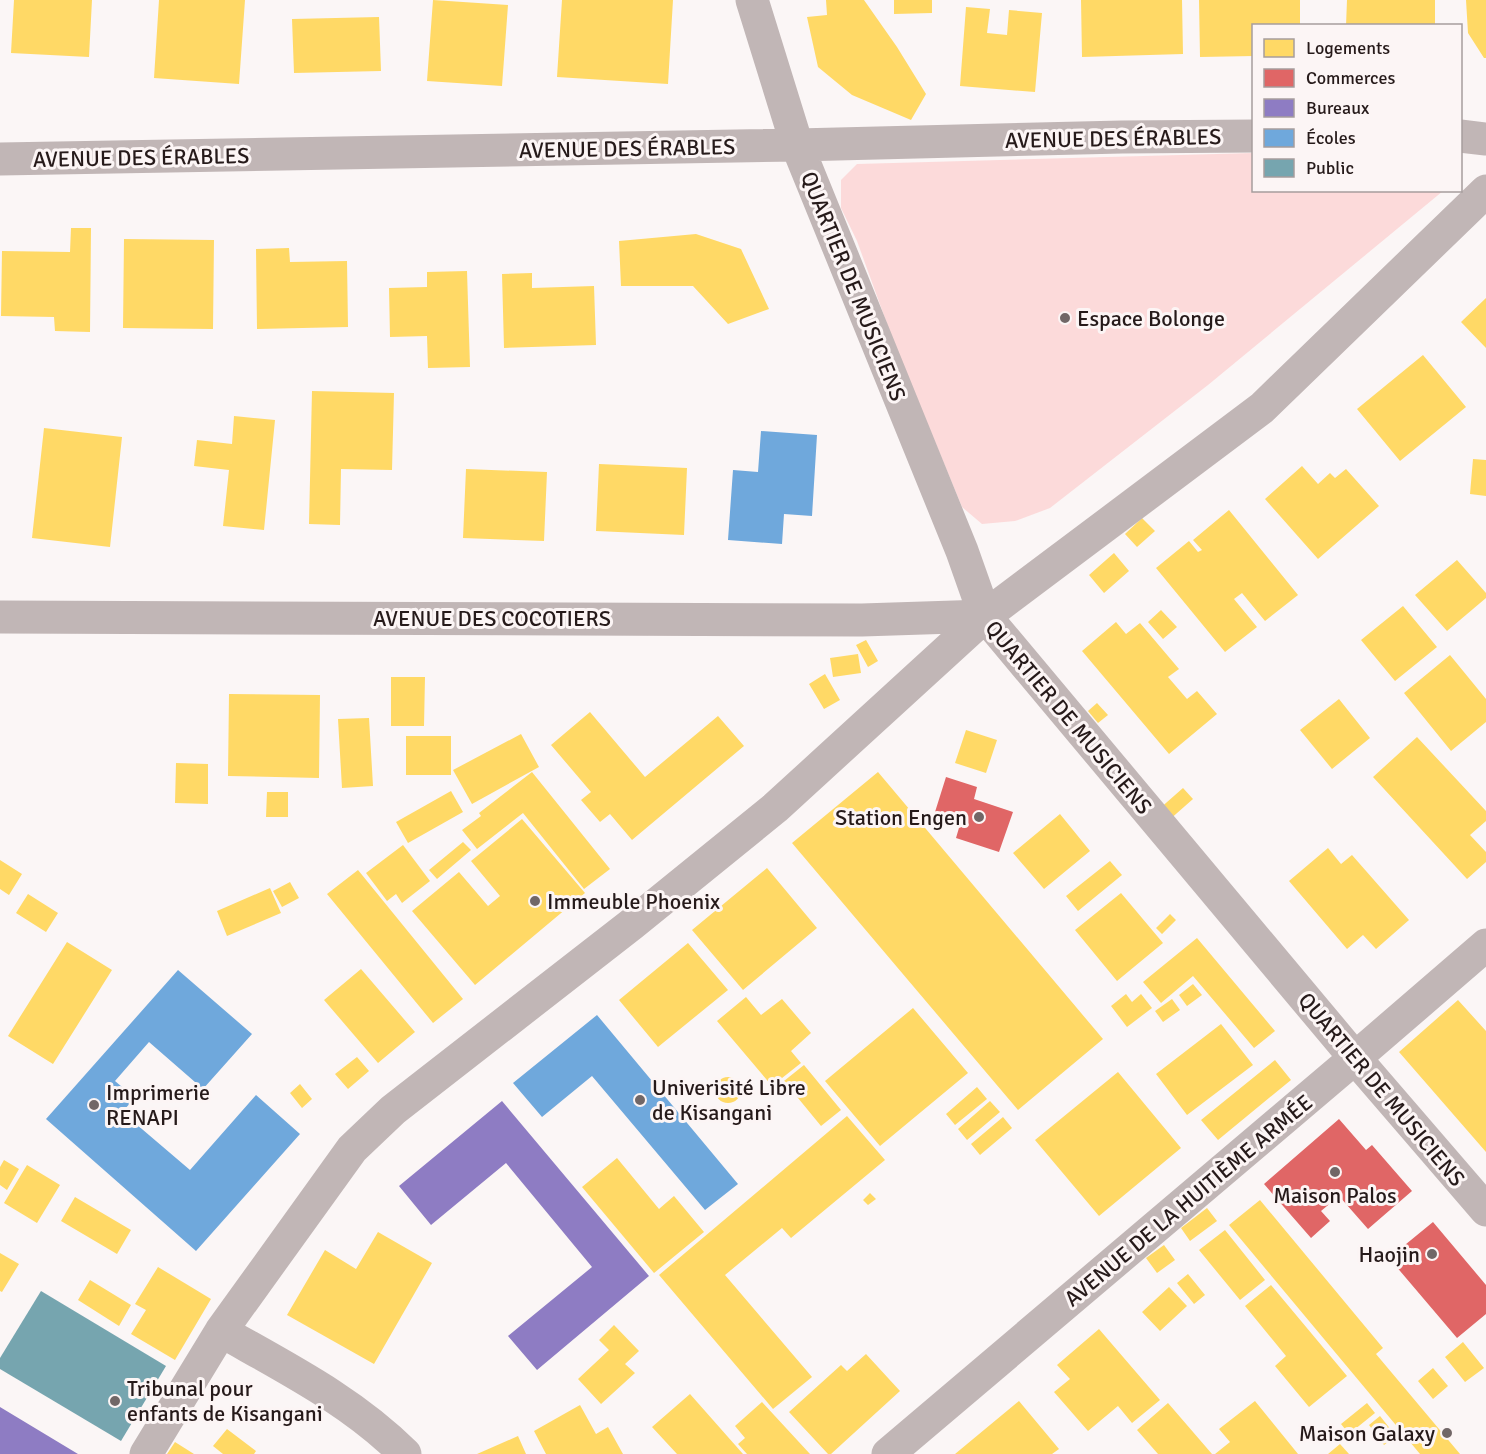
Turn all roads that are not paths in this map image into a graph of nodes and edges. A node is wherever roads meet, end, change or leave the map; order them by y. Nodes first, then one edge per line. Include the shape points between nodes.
1 (753, 0) edge
2 (1252, 136) edge
3 (1462, 136) edge
4 (1486, 139) edge
5 (797, 145) junction
6 (0, 159) edge
7 (1486, 191) edge
8 (0, 616) edge
9 (985, 616) junction
10 (1486, 945) edge
11 (1355, 1059) junction
12 (1486, 1210) edge
13 (221, 1331) junction
14 (146, 1454) edge
15 (405, 1454) edge
16 (888, 1454) edge

1 - 5 street, QUARTIER DE MUSICIENS
2 - 5 street, AVENUE DES ÉRABLES
3 - 4 street
5 - 6 street, AVENUE DES ÉRABLES
5 - 9 street, QUARTIER DE MUSICIENS
7 - 9 street via 1262,408
8 - 9 street, AVENUE DES COCOTIERS via 862,620
9 - 11 street, QUARTIER DE MUSICIENS
9 - 13 street via 775,808 393,1110 352,1149
10 - 11 street, AVENUE DE LA HUITIÈME ARMÉE
11 - 12 street, QUARTIER DE MUSICIENS
11 - 16 street, AVENUE DE LA HUITIÈME ARMÉE
13 - 14 street
13 - 15 street via 332,1395 366,1418

